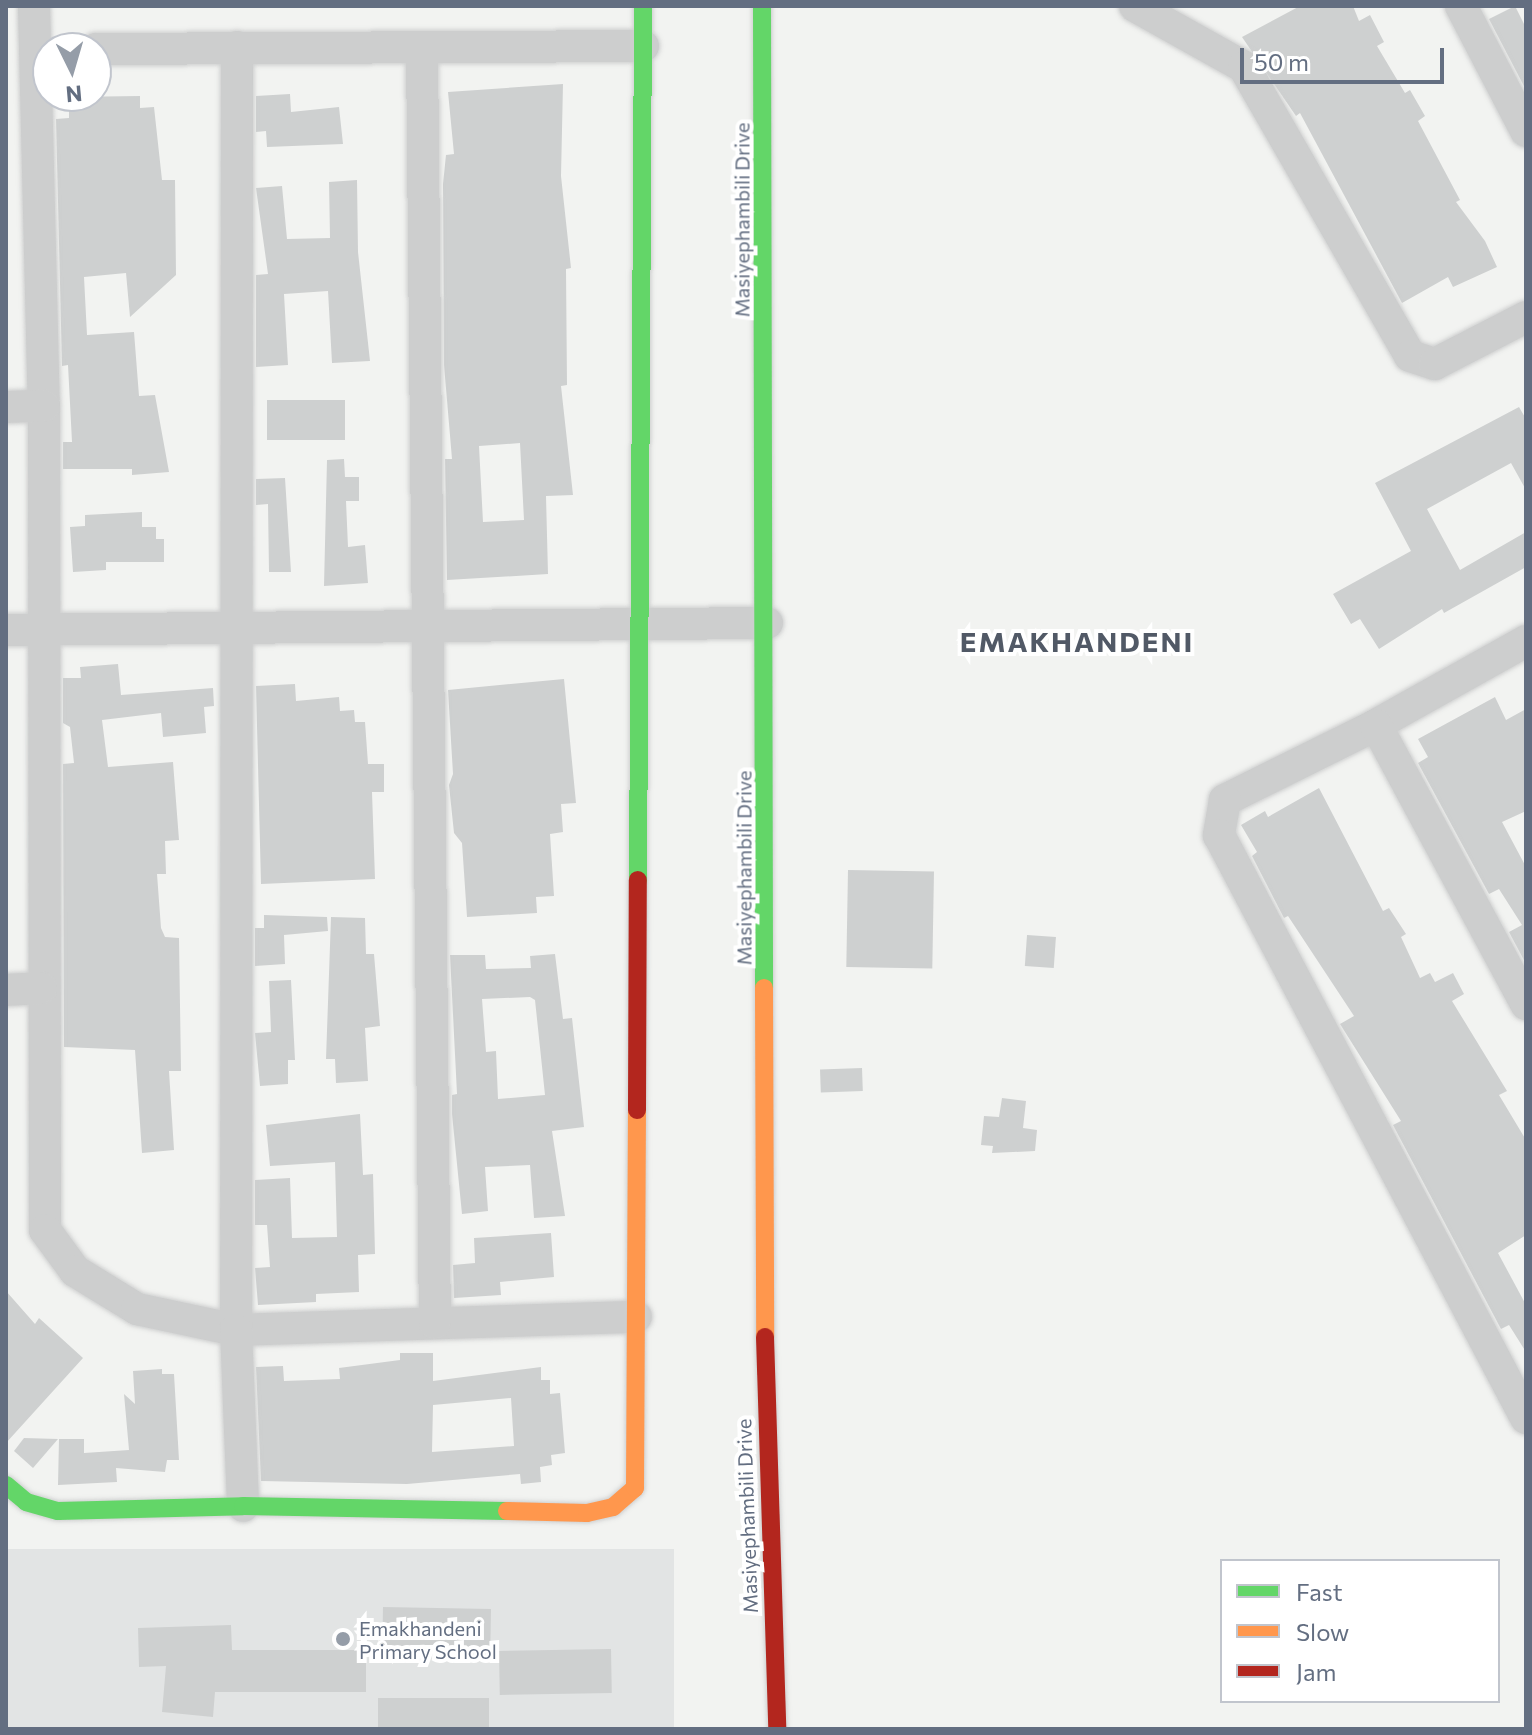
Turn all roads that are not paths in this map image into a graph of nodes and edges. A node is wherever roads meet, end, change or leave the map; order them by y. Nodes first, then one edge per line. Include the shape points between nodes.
1 (34, 6) edge
2 (643, 6) edge
3 (762, 6) edge
4 (1135, 6) edge
5 (1467, 8) edge
6 (643, 46) junction
7 (237, 47) junction
8 (422, 48) junction
9 (112, 49) edge
10 (29, 50) edge
11 (1526, 131) edge
12 (1526, 317) edge
13 (44, 406) junction
14 (6, 407) edge
15 (638, 621) junction
16 (767, 623) junction
17 (427, 625) junction
18 (240, 627) junction
19 (44, 629) junction
20 (6, 630) edge
21 (1526, 641) edge
22 (1376, 725) junction
23 (41, 988) junction
24 (6, 990) edge
25 (1526, 1004) edge
26 (636, 1317) junction
27 (435, 1323) junction
28 (236, 1330) junction
29 (1526, 1418) edge
30 (6, 1485) edge
31 (243, 1506) junction
32 (777, 1729) edge

1 - 10 street
2 - 6 street
3 - 16 street, Masiyephambili Drive
4 - 12 street via 1244,67 1410,356 1435,364
5 - 11 street
6 - 8 street
6 - 15 street
7 - 8 street
7 - 9 street
7 - 18 street
8 - 17 street
10 - 13 street
13 - 14 street
13 - 19 street
15 - 16 street
15 - 17 street
15 - 26 street
16 - 32 street, Masiyephambili Drive via 765,1395
17 - 18 street
17 - 27 street
18 - 19 street
18 - 28 street
19 - 20 street
19 - 23 street
21 - 22 street
22 - 25 street
22 - 29 street via 1225,800 1219,835
23 - 24 street
23 - 28 street via 45,1230 58,1254 75,1271 137,1309
26 - 27 street
26 - 31 street via 635,1488 613,1507 587,1513
27 - 28 street
28 - 31 street
30 - 31 street via 26,1502 58,1511

